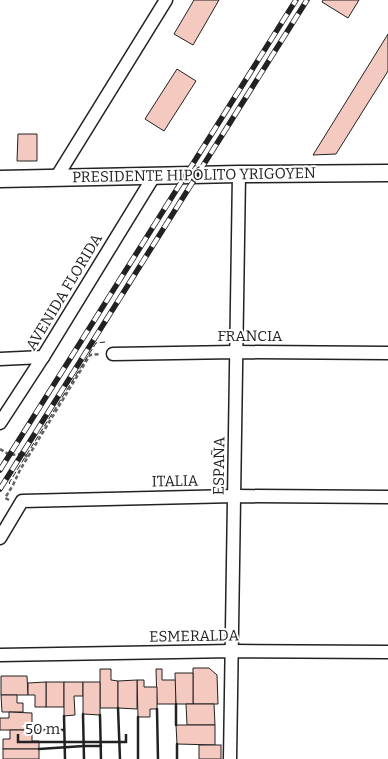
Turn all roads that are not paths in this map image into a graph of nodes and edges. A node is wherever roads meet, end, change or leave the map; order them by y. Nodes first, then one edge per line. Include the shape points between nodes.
1 (166, 0) edge
2 (388, 173) edge
3 (239, 174) junction
4 (154, 176) junction
5 (56, 178) junction
6 (0, 179) edge
7 (236, 352) junction
8 (388, 353) edge
9 (113, 354) road end
10 (43, 357) junction
11 (0, 359) edge
12 (0, 423) edge
13 (234, 496) junction
14 (388, 497) edge
15 (0, 538) edge
16 (233, 651) junction
17 (388, 652) edge
18 (0, 655) edge
19 (230, 759) edge

1 - 5 street
2 - 3 street, PRESIDENTE HIPÓLITO YRIGOYEN
3 - 4 street, PRESIDENTE HIPÓLITO YRIGOYEN
3 - 7 street, ESPAÑA
4 - 5 street, PRESIDENTE HIPÓLITO YRIGOYEN
4 - 10 street, AVENIDA FLORIDA
5 - 6 street, PRESIDENTE HIPÓLITO YRIGOYEN
7 - 8 street, FRANCIA
7 - 9 street, FRANCIA
7 - 13 street, ESPAÑA
10 - 11 street
10 - 12 street, AVENIDA FLORIDA
13 - 14 street, ITALIA
13 - 15 street, ITALIA via 16,501
13 - 16 street, ESPAÑA
16 - 17 street, ESMERALDA
16 - 18 street, ESMERALDA
16 - 19 street, ESPAÑA

